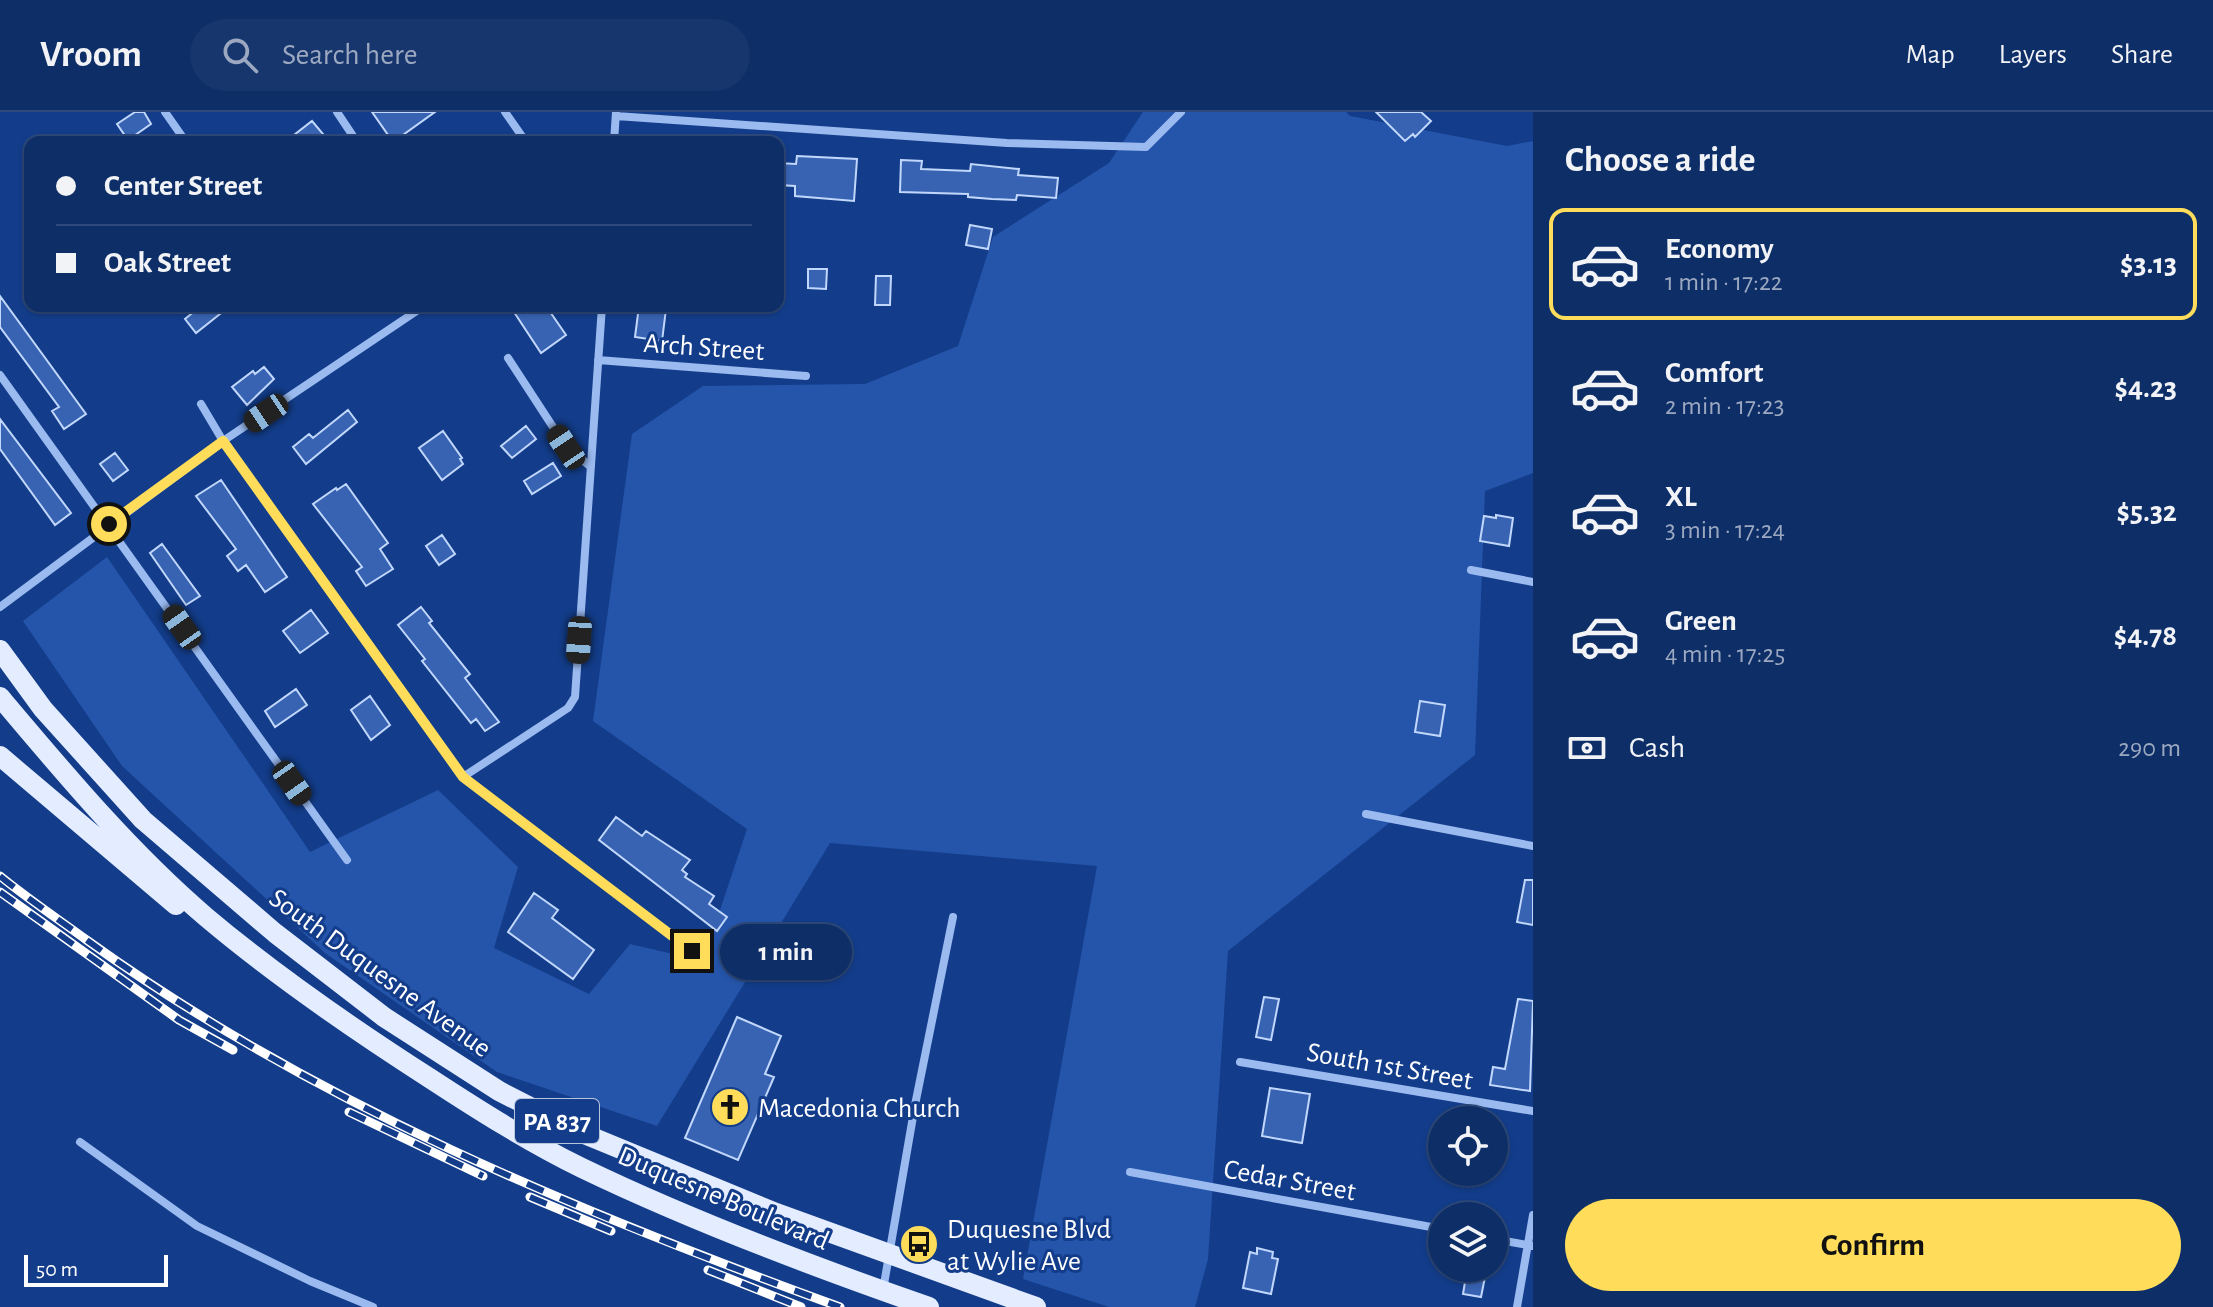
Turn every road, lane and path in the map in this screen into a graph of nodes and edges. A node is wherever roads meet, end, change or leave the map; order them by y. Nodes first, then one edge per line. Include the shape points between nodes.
1 (165, 112) edge
2 (337, 112) edge
3 (505, 112) edge
4 (1181, 112) edge
5 (616, 114) edge
6 (182, 136) edge
7 (353, 136) edge
8 (522, 136) edge
9 (614, 136) edge
10 (415, 312) edge
11 (602, 312) edge
12 (508, 358) dead end
13 (598, 360) junction
14 (0, 375) edge
15 (806, 376) dead end
16 (201, 404) dead end
17 (223, 441) junction
18 (590, 466) junction
19 (109, 524) junction
20 (1471, 570) dead end
21 (1533, 582) edge
22 (0, 607) edge
23 (0, 650) edge
24 (0, 697) edge
25 (0, 756) edge
26 (463, 777) junction
27 (1366, 814) dead end
28 (1533, 846) edge
29 (347, 860) dead end
30 (953, 917) dead end
31 (692, 951) dead end
32 (339, 1021) junction
33 (1240, 1062) dead end
34 (463, 1100) joint
35 (1533, 1111) edge
36 (80, 1142) dead end
37 (1130, 1172) dead end
38 (1533, 1215) edge
39 (1428, 1226) edge
40 (1508, 1241) edge
41 (1530, 1245) edge
42 (891, 1256) junction
43 (883, 1291) junction
44 (373, 1307) edge
45 (929, 1307) edge
46 (1036, 1307) edge
47 (1517, 1307) edge

1 - 6 street
2 - 7 street
3 - 8 street
4 - 5 street via 1146,147 1007,143
5 - 9 street
10 - 17 street
11 - 13 street
12 - 18 street via 566,447
13 - 15 street, Arch Street
13 - 18 street
14 - 19 street
16 - 17 street
17 - 19 street
17 - 26 street
18 - 26 street via 575,697 568,708
19 - 22 street
19 - 29 street
20 - 21 street
23 - 42 main road, South Duquesne Avenue / PA 837 via 43,709 143,820 384,1017 499,1091 577,1131
24 - 32 main road, South Duquesne Avenue via 145,859 206,916
25 - 32 main road, PA 837 via 188,916
26 - 31 street
27 - 28 street
30 - 42 street
32 - 34 main road, South Duquesne Avenue / PA 837
33 - 35 street, South 1st Street
34 - 43 main road, Duquesne Boulevard / PA 837 via 609,1180
36 - 44 street via 197,1226
37 - 39 street, Cedar Street
38 - 41 street
40 - 41 street
41 - 47 street
42 - 43 street
42 - 46 main road, South Duquesne Avenue / PA 837
43 - 45 main road, Duquesne Boulevard / PA 837

